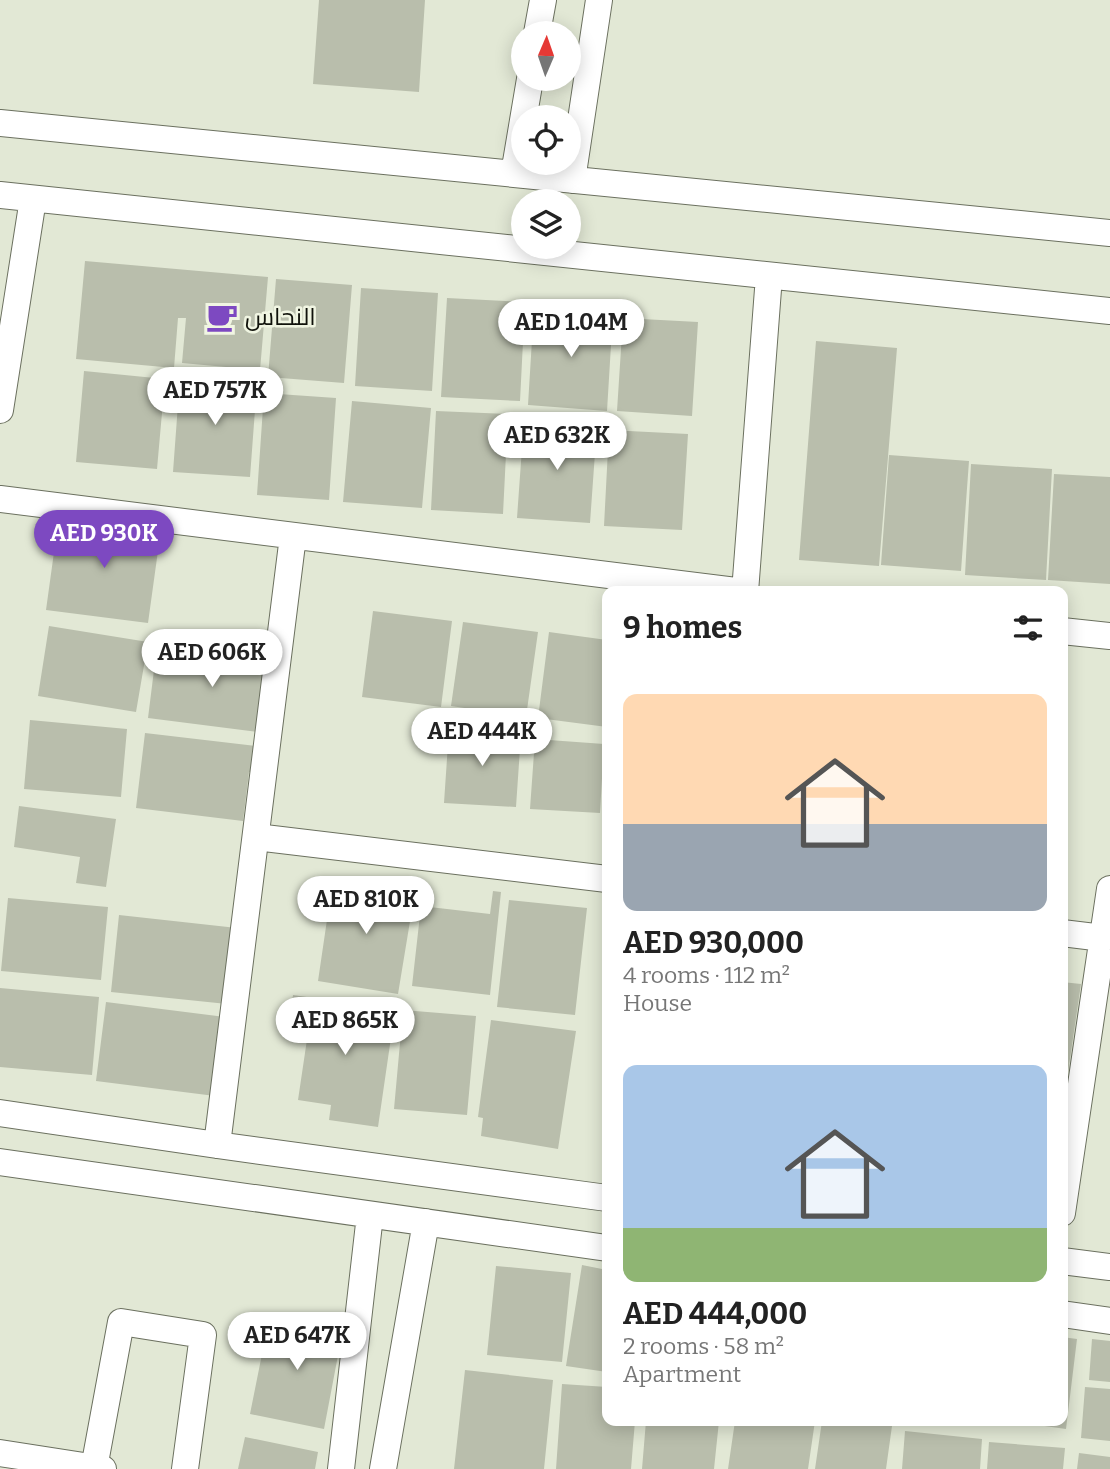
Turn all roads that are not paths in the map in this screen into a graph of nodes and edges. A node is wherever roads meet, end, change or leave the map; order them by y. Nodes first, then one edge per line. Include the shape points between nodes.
1 (543, 0) edge
2 (600, 0) edge
3 (539, 21) edge
4 (0, 123) edge
5 (511, 174) edge
6 (523, 175) edge
7 (572, 180) junction
8 (0, 195) edge
9 (33, 199) junction
10 (1110, 233) edge
11 (769, 276) junction
12 (1110, 311) edge
13 (0, 410) edge
14 (0, 499) edge
15 (293, 536) junction
16 (697, 586) edge
17 (745, 586) edge
18 (1068, 632) edge
19 (1110, 636) edge
20 (256, 837) junction
21 (602, 878) edge
22 (1110, 889) edge
23 (1068, 934) edge
24 (1103, 938) junction
25 (0, 1113) edge
26 (217, 1145) junction
27 (0, 1162) edge
28 (1068, 1173) edge
29 (602, 1197) edge
30 (370, 1214) junction
31 (426, 1222) junction
32 (602, 1247) edge
33 (1068, 1262) edge
34 (1110, 1267) edge
35 (1068, 1315) edge
36 (1110, 1321) edge
37 (0, 1453) edge
38 (98, 1468) edge
39 (185, 1469) edge
40 (341, 1469) edge
41 (383, 1469) edge

1 - 3 street
2 - 7 street
4 - 5 street
6 - 7 street
7 - 10 street
8 - 9 street
9 - 11 street
9 - 13 street
11 - 12 street
11 - 17 street
14 - 15 street
15 - 16 street
15 - 20 street
18 - 19 street
20 - 21 street
20 - 26 street
22 - 24 street
23 - 24 street
24 - 28 street
25 - 26 street
26 - 29 street
27 - 30 street
30 - 31 street
30 - 40 street
31 - 32 street
31 - 41 street
33 - 34 street
35 - 36 street
37 - 38 street
38 - 39 street via 121,1322 203,1335

